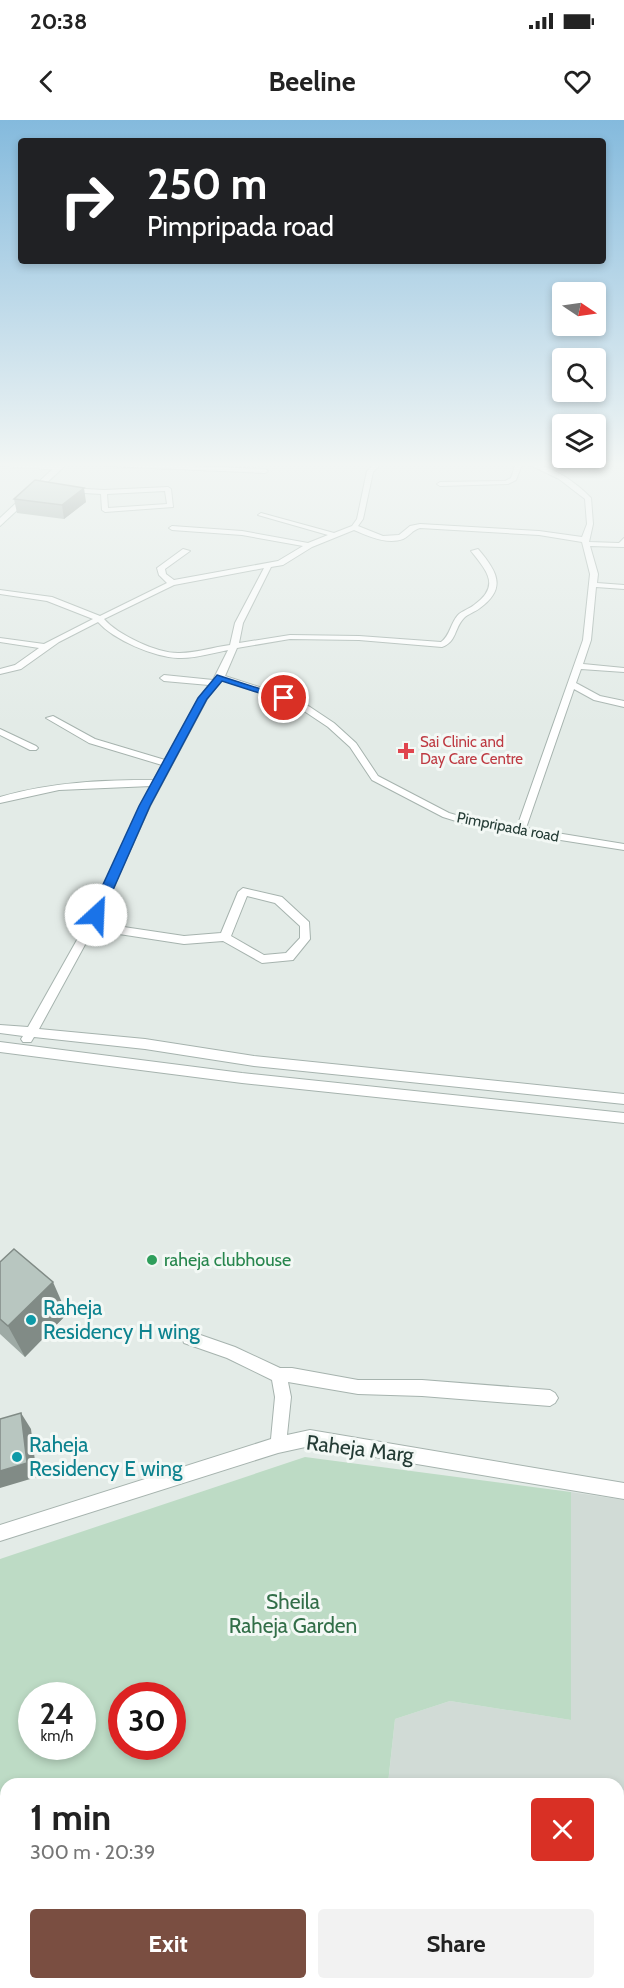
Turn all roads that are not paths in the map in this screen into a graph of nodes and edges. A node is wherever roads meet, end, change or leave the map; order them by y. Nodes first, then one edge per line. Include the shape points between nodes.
1 (186, 551) dead end
2 (299, 551) edge
3 (476, 551) edge
4 (588, 551) edge
5 (268, 567) junction
6 (172, 583) junction
7 (593, 585) junction
8 (624, 587) edge
9 (0, 592) edge
10 (99, 618) junction
11 (0, 640) edge
12 (45, 646) junction
13 (234, 646) junction
14 (579, 666) junction
15 (624, 670) edge
16 (0, 672) edge
17 (164, 678) dead end
18 (218, 680) junction
19 (573, 685) junction
20 (624, 704) edge
21 (50, 718) dead end
22 (0, 732) edge
23 (33, 748) dead end
24 (168, 764) junction
25 (158, 783) junction
26 (0, 801) edge
27 (520, 831) junction
28 (624, 847) edge
29 (89, 926) junction
30 (225, 938) junction
31 (0, 1029) edge
32 (31, 1033) junction
33 (0, 1047) edge
34 (20, 1050) junction
35 (624, 1099) edge
36 (624, 1118) edge
37 (189, 1338) dead end
38 (279, 1375) junction
39 (550, 1398) dead end
40 (278, 1445) junction
41 (624, 1491) edge
42 (0, 1533) edge

1 - 6 street via 161,568
2 - 5 street
3 - 13 street via 490,566 493,588 458,620 449,642 434,645 290,637
4 - 7 street
5 - 6 street
5 - 13 street via 239,623
6 - 10 street
7 - 8 street
7 - 14 street via 587,640
9 - 10 street via 49,599
10 - 12 street
10 - 13 street via 120,634 162,653 178,656
11 - 12 street
12 - 16 street via 18,667
13 - 18 street
14 - 15 street
14 - 19 street
17 - 18 street, Pimpripada road
18 - 24 street via 203,698
18 - 27 street, Pimpripada road via 284,698 307,709 353,745 375,778 426,806 472,824
19 - 20 street via 597,698
19 - 27 street
21 - 24 street via 92,741
22 - 23 street
24 - 25 street
25 - 26 street via 64,785
25 - 29 street
27 - 28 street, Pimpripada road
29 - 30 street via 184,940
29 - 32 street
30 - 30 street via 243,892 278,900 305,926 305,939 289,957 262,959
31 - 32 street
32 - 34 street
32 - 35 street via 145,1044 254,1061
33 - 34 street
34 - 36 street via 254,1080
37 - 38 street
38 - 39 street via 358,1387
38 - 40 street via 283,1397
40 - 41 street, Raheja Marg via 310,1438
40 - 42 street, Raheja Marg

